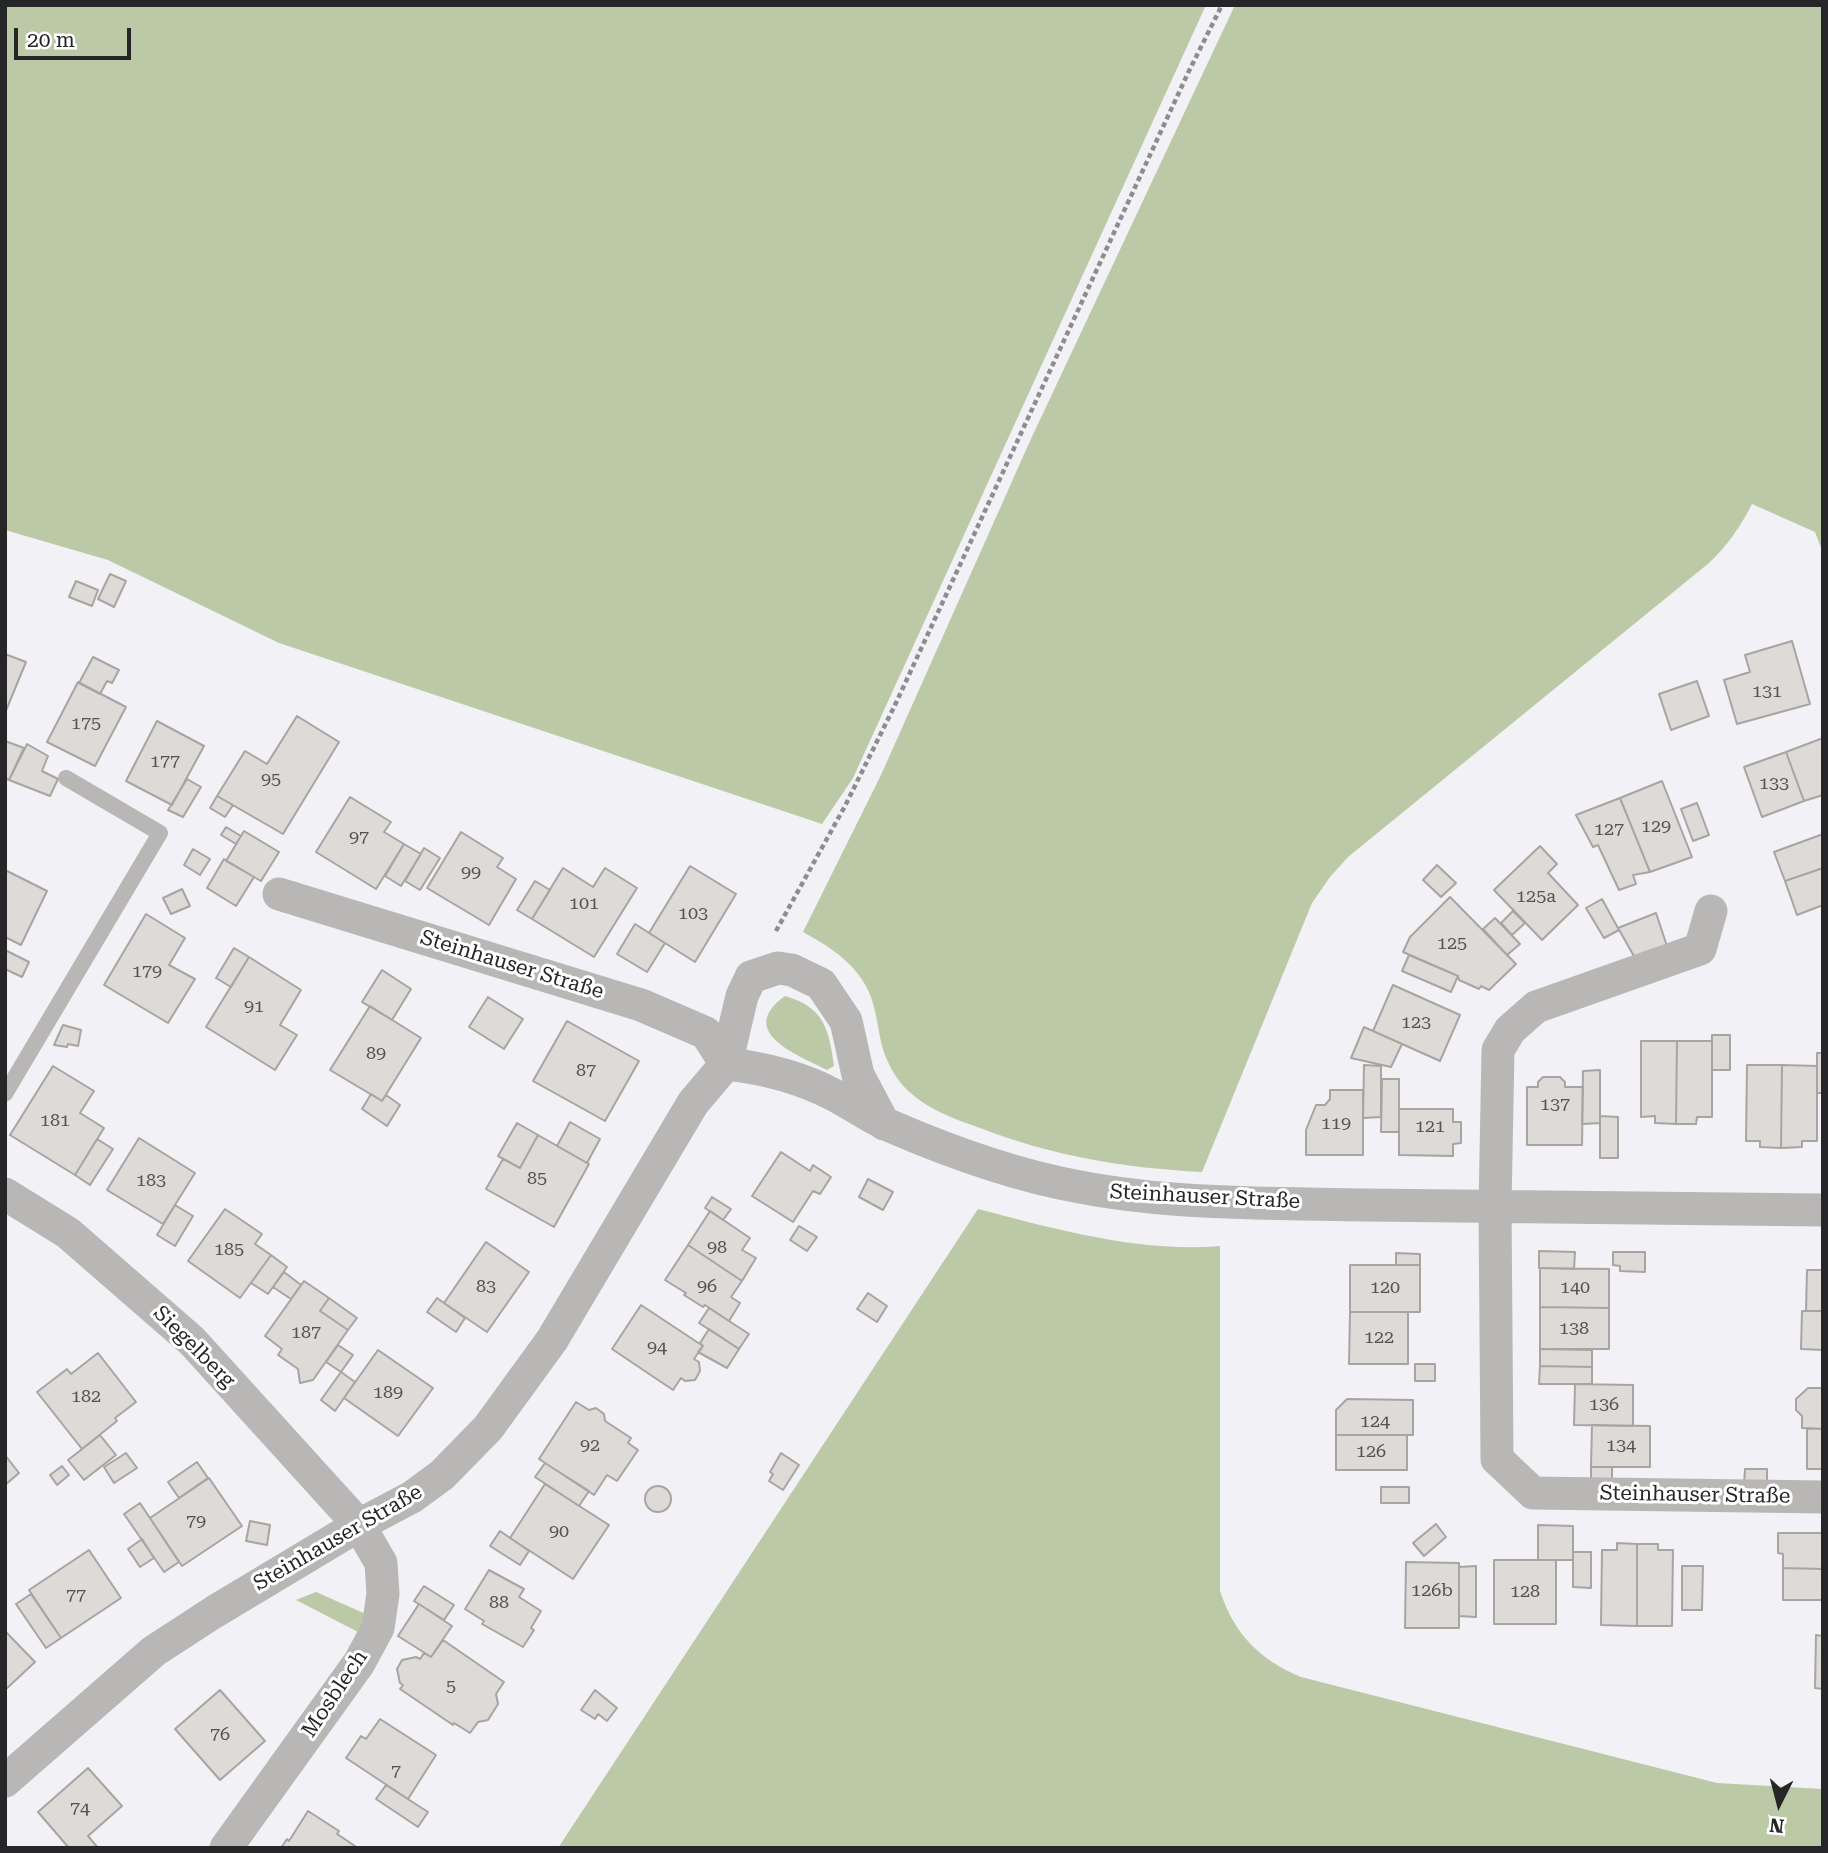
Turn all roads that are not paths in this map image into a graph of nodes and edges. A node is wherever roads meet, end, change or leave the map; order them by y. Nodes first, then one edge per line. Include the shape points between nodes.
1 (66, 778) dead end
2 (279, 894) dead end
3 (1711, 911) dead end
4 (726, 1064) junction
5 (5, 1094) edge
6 (884, 1124) junction
7 (5, 1194) edge
8 (1495, 1207) junction
9 (1823, 1210) edge
10 (1823, 1497) edge
11 (359, 1525) junction
12 (5, 1781) edge
13 (226, 1848) edge

1 - 5 lane via 160,833
2 - 4 street, Steinhauser Straße via 641,1005 706,1033
3 - 8 street, Steinhauser Straße via 1700,949 1536,1007 1510,1030 1499,1050 1496,1071
4 - 6 street, Steinhauser Straße via 799,1079
4 - 6 street, Steinhauser Straße via 751,976 778,968 792,971 821,984 846,1021 859,1075
4 - 11 street, Steinhauser Straße via 693,1103 552,1340 488,1428 442,1475
6 - 8 street, Steinhauser Straße via 1001,1169 1144,1198
7 - 11 street, Siegelberg via 68,1233 192,1340
8 - 9 street, Steinhauser Straße
8 - 10 street, Steinhauser Straße via 1497,1459 1533,1493
11 - 12 street, Steinhauser Straße via 154,1651
11 - 13 street, Mosblech via 381,1563 378,1628 359,1663

